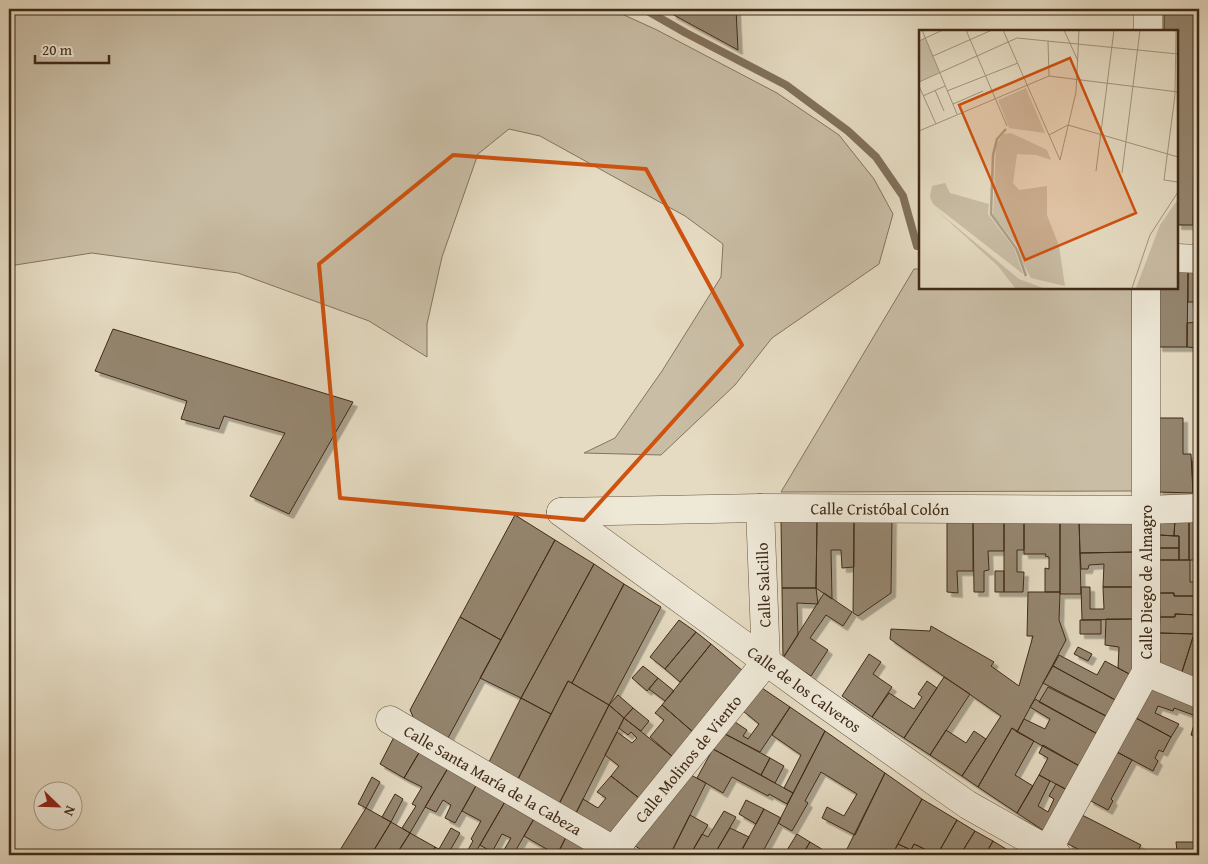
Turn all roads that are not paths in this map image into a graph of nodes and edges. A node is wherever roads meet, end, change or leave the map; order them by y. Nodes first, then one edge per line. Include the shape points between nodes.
1 (1148, 9) edge
2 (1148, 30) edge
3 (1178, 258) edge
4 (1199, 258) edge
5 (1146, 289) edge
6 (760, 508) junction
7 (1199, 508) edge
8 (1146, 510) junction
9 (561, 512) joint
10 (766, 662) junction
11 (1146, 672) junction
12 (1199, 694) edge
13 (390, 720) dead end
14 (615, 854) edge
15 (1050, 854) edge

1 - 2 street
3 - 4 street
5 - 8 street, Calle Diego de Almagro
6 - 8 street, Calle Cristóbal Colón
6 - 9 street, Calle Cristóbal Colón
6 - 10 street, Calle Salcillo
7 - 8 street, Calle Cristóbal Colón
8 - 11 street, Calle Diego de Almagro
9 - 10 street, Calle de los Calveros
10 - 14 street, Calle Molinos de Viento
10 - 15 street, Calle de los Calveros via 968,805
11 - 12 street
11 - 15 street, Calle Diego de Almagro
13 - 14 street, Calle Santa María de la Cabeza

